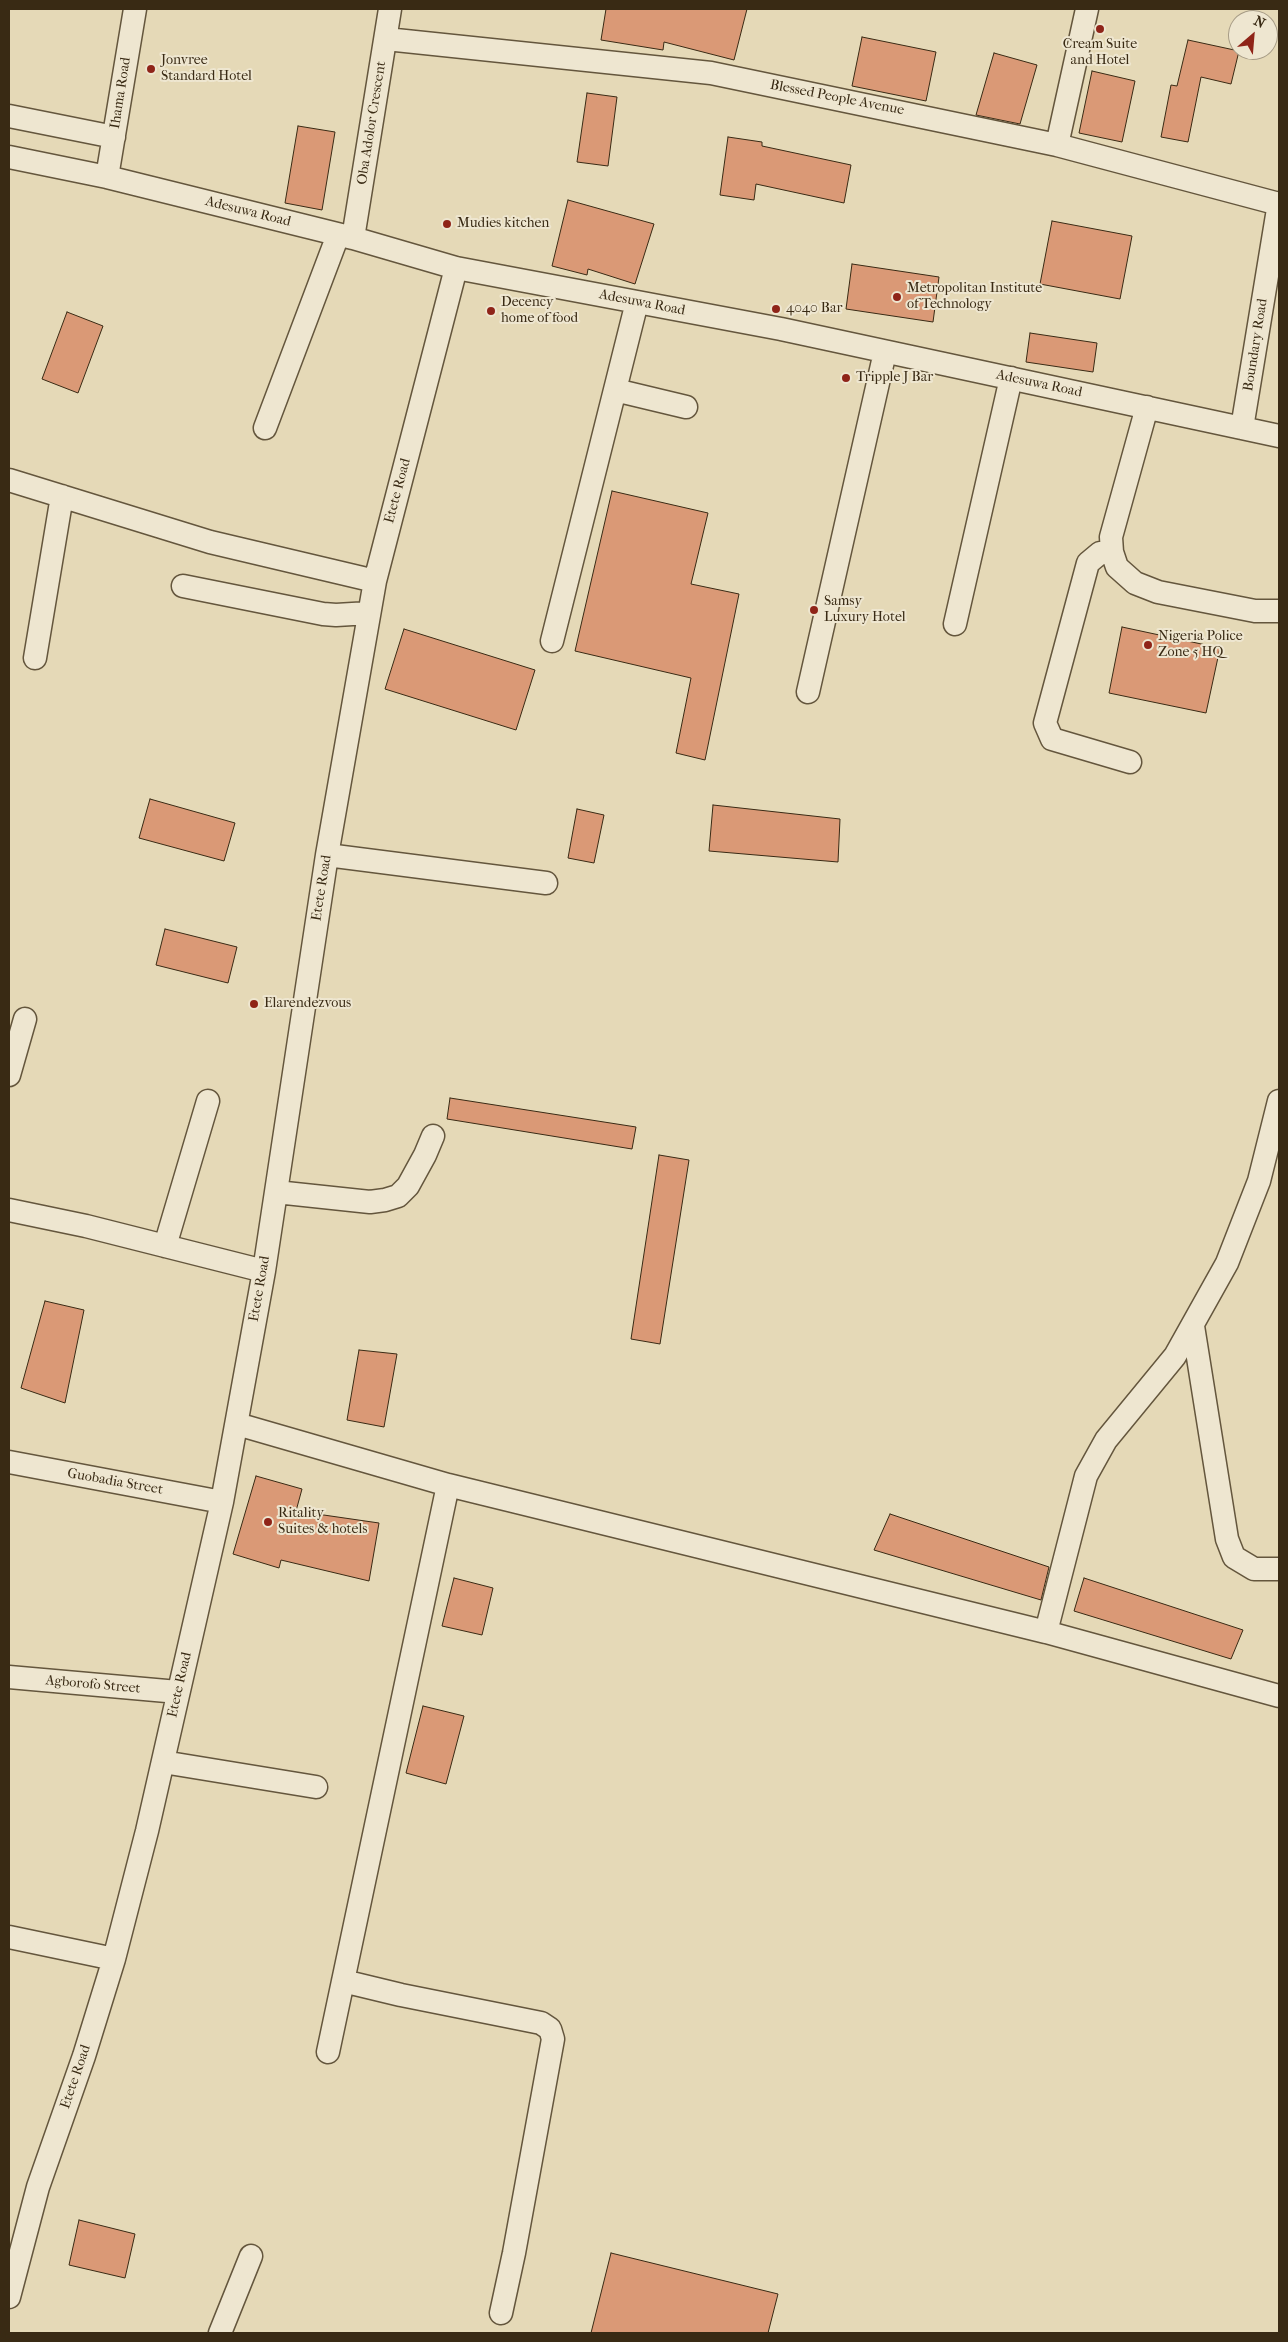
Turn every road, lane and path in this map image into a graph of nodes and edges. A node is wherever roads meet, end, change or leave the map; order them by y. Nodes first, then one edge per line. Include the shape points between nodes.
1 (134, 9) edge
2 (390, 9) edge
3 (1087, 9) edge
4 (386, 39) junction
5 (9, 116) edge
6 (114, 137) junction
7 (1057, 145) junction
8 (9, 157) edge
9 (107, 178) junction
10 (1279, 203) edge
11 (346, 236) junction
12 (456, 268) junction
13 (637, 302) junction
14 (885, 352) junction
15 (1011, 378) junction
16 (615, 390) junction
17 (686, 407) dead end
18 (1147, 407) junction
19 (265, 428) dead end
20 (1242, 428) junction
21 (1279, 436) edge
22 (9, 480) edge
23 (62, 496) junction
24 (1112, 552) junction
25 (374, 581) junction
26 (183, 586) dead end
27 (1279, 612) edge
28 (369, 613) junction
29 (955, 624) dead end
30 (552, 641) dead end
31 (35, 658) dead end
32 (808, 692) dead end
33 (1130, 762) dead end
34 (327, 855) junction
35 (546, 883) dead end
36 (25, 1019) dead end
37 (9, 1075) edge
38 (208, 1101) dead end
39 (1279, 1102) edge
40 (433, 1136) dead end
41 (276, 1192) junction
42 (9, 1210) edge
43 (164, 1246) junction
44 (264, 1271) junction
45 (1192, 1326) junction
46 (237, 1424) junction
47 (9, 1462) edge
48 (448, 1485) junction
49 (222, 1502) junction
50 (1279, 1569) edge
51 (1046, 1632) junction
52 (9, 1677) edge
53 (178, 1692) junction
54 (1279, 1696) edge
55 (162, 1762) junction
56 (316, 1787) dead end
57 (9, 1937) edge
58 (114, 1959) junction
59 (343, 1981) junction
60 (328, 2052) dead end
61 (251, 2256) dead end
62 (9, 2297) edge
63 (501, 2313) dead end
64 (220, 2333) edge

1 - 6 street, Ihama Road
2 - 4 street, Oba Adolor Crescent
3 - 7 street
4 - 7 street, Blessed People Avenue via 711,73
4 - 11 street, Oba Adolor Crescent
5 - 6 street
6 - 9 street, Ihama Road
7 - 10 street, Blessed People Avenue
8 - 9 street, Adesuwa Road
9 - 11 street, Adesuwa Road
10 - 20 street, Boundary Road
11 - 12 street, Adesuwa Road
11 - 19 street, Oba Adolor Crescent
12 - 13 street, Adesuwa Road
12 - 25 street, Etete Road
13 - 14 street, Adesuwa Road
13 - 16 street
14 - 15 street, Adesuwa Road
14 - 32 street
15 - 18 street, Adesuwa Road
15 - 29 street
16 - 17 street
16 - 30 street
18 - 20 street, Adesuwa Road
18 - 24 street via 1111,537
20 - 21 street, Adesuwa Road
22 - 23 street
23 - 25 street via 210,542
23 - 31 street
24 - 27 street via 1118,567 1135,583 1158,592 1255,611
24 - 33 street via 1100,553 1088,563 1045,723 1052,739
25 - 28 street, Etete Road
26 - 28 street via 323,614
28 - 34 street, Etete Road
34 - 35 street
34 - 41 street, Etete Road
36 - 37 street
38 - 43 street
39 - 45 street via 1259,1181 1227,1263
40 - 41 street via 408,1186 398,1196 370,1202
41 - 44 street, Etete Road
42 - 43 street
43 - 44 street
44 - 46 street, Etete Road
45 - 50 street via 1227,1539 1234,1557 1254,1570
45 - 51 street via 1175,1356 1106,1440 1086,1476
46 - 48 street
46 - 49 street, Etete Road
47 - 49 street, Guobadia Street
48 - 51 street
48 - 59 street
49 - 53 street, Etete Road
51 - 54 street
52 - 53 street, Agborofo Street
53 - 55 street, Etete Road
55 - 56 street
55 - 58 street, Etete Road
57 - 58 street
58 - 62 street, Etete Road via 38,2187
59 - 60 street
59 - 63 street via 541,2023 550,2029 553,2039
61 - 64 street

